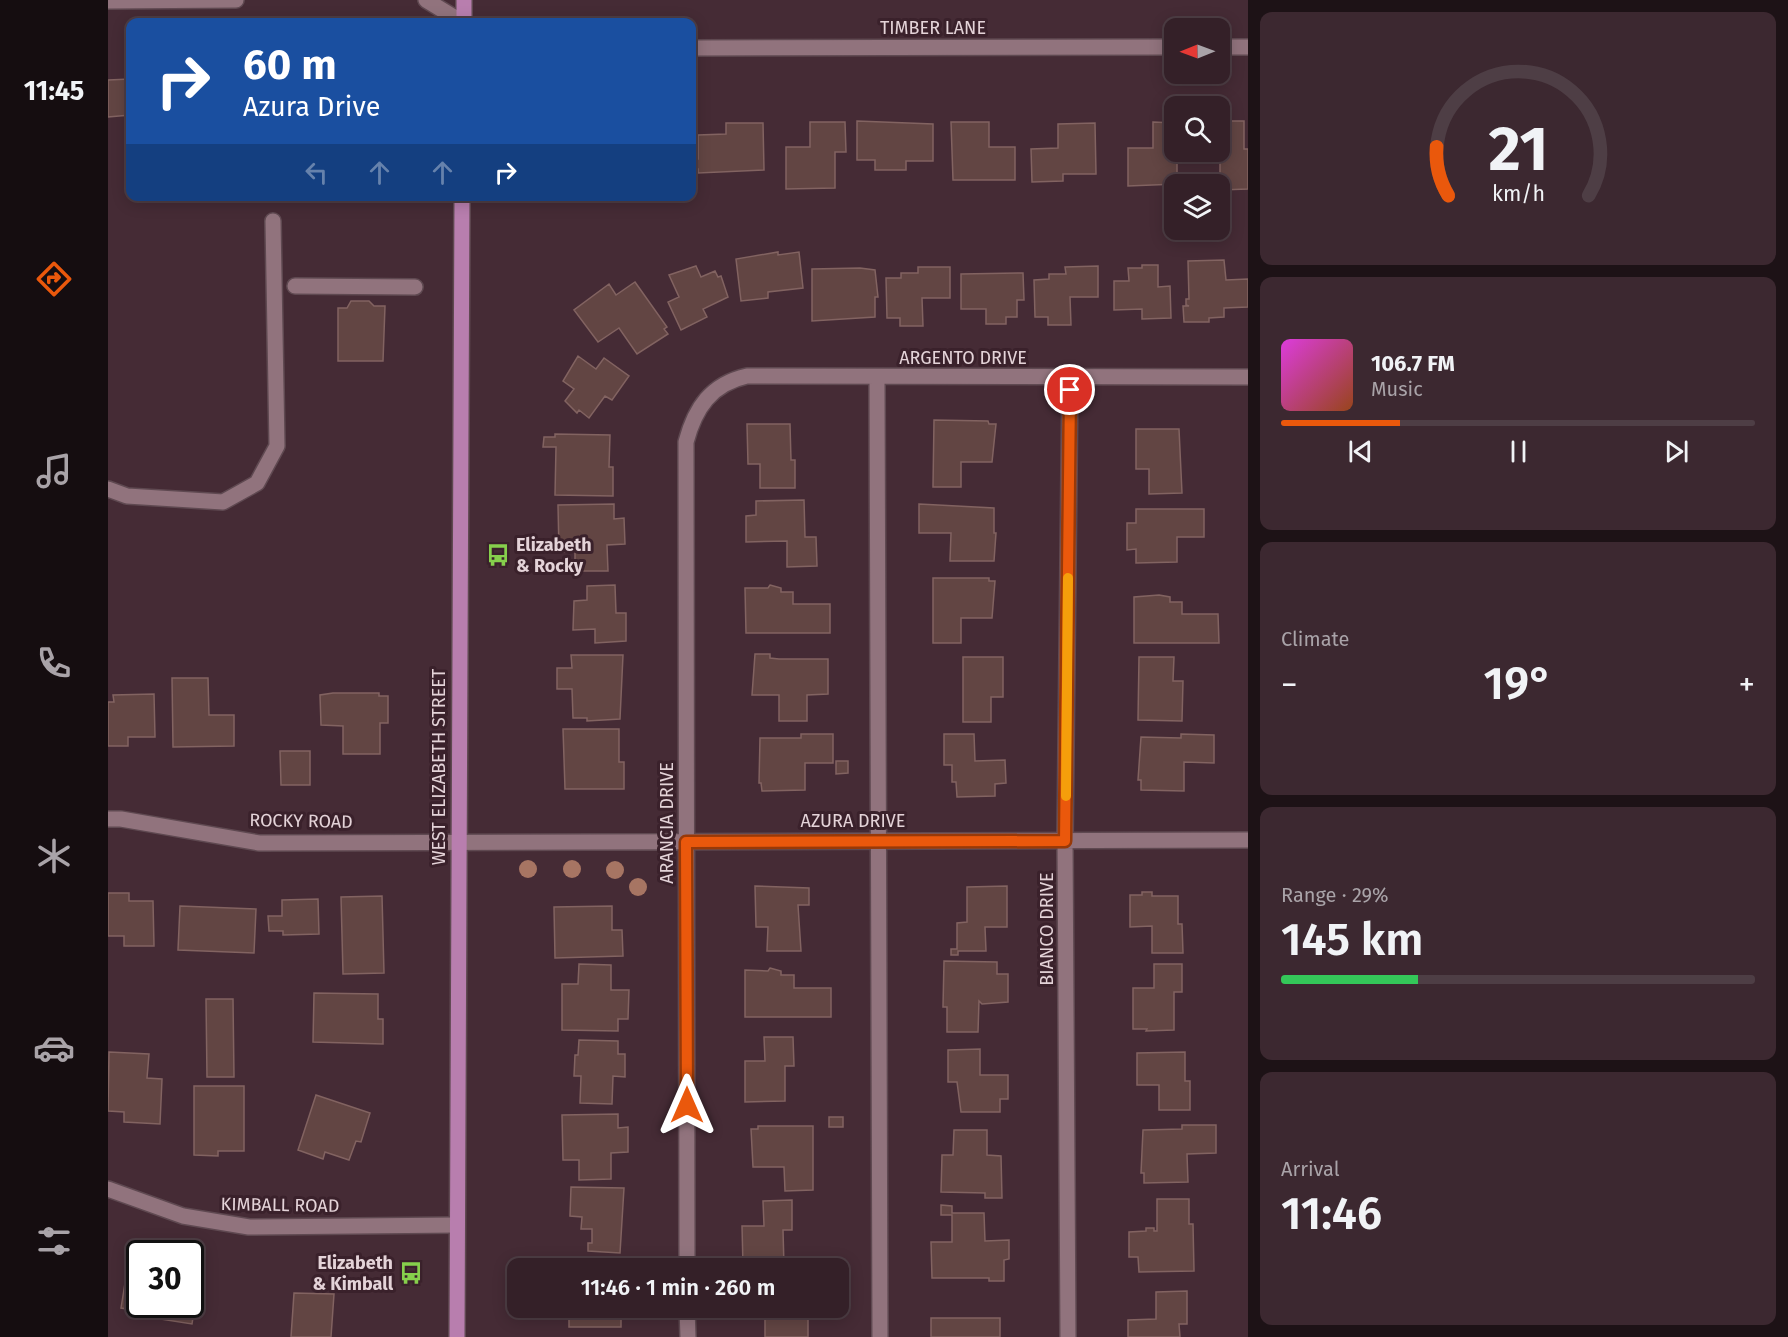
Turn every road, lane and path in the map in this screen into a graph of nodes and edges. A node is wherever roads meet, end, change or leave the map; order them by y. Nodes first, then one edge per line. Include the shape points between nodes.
1 (236, 0) edge
2 (426, 0) edge
3 (464, 0) edge
4 (108, 1) edge
5 (456, 18) edge
6 (463, 18) edge
7 (1164, 47) edge
8 (1230, 47) edge
9 (1248, 47) edge
10 (696, 48) edge
11 (462, 201) edge
12 (273, 221) dead end
13 (295, 286) dead end
14 (415, 287) dead end
15 (1070, 377) junction
16 (1248, 377) edge
17 (877, 378) junction
18 (717, 388) joint
19 (108, 489) edge
20 (108, 819) edge
21 (459, 840) junction
22 (1248, 840) edge
23 (878, 841) junction
24 (1065, 841) junction
25 (686, 842) junction
26 (108, 1189) edge
27 (457, 1225) junction
28 (687, 1258) edge
29 (687, 1318) edge
30 (457, 1337) edge
31 (688, 1337) edge
32 (880, 1337) edge
33 (1068, 1337) edge

1 - 4 street
2 - 5 street
3 - 6 main road
7 - 10 street, TIMBER LANE
8 - 9 street
11 - 21 main road, WEST ELIZABETH STREET
12 - 19 street via 277,446 257,483 223,502 127,496
13 - 14 street
15 - 16 street, ARGENTO DRIVE
15 - 17 street, ARGENTO DRIVE
15 - 24 street, BIANCO DRIVE
17 - 18 street, ARGENTO DRIVE via 747,376
17 - 23 street
18 - 25 street, ARANCIA DRIVE via 692,419 686,442
20 - 21 street, ROCKY ROAD via 259,843
21 - 25 street, AZURA DRIVE
21 - 27 main road, WEST ELIZABETH STREET
22 - 24 street, AZURA DRIVE
23 - 24 street, AZURA DRIVE
23 - 25 street, AZURA DRIVE
23 - 32 street
24 - 33 street, BIANCO DRIVE
25 - 28 street, ARANCIA DRIVE
26 - 27 street, KIMBALL ROAD via 183,1216 249,1227
27 - 30 main road, WEST ELIZABETH STREET
29 - 31 street

